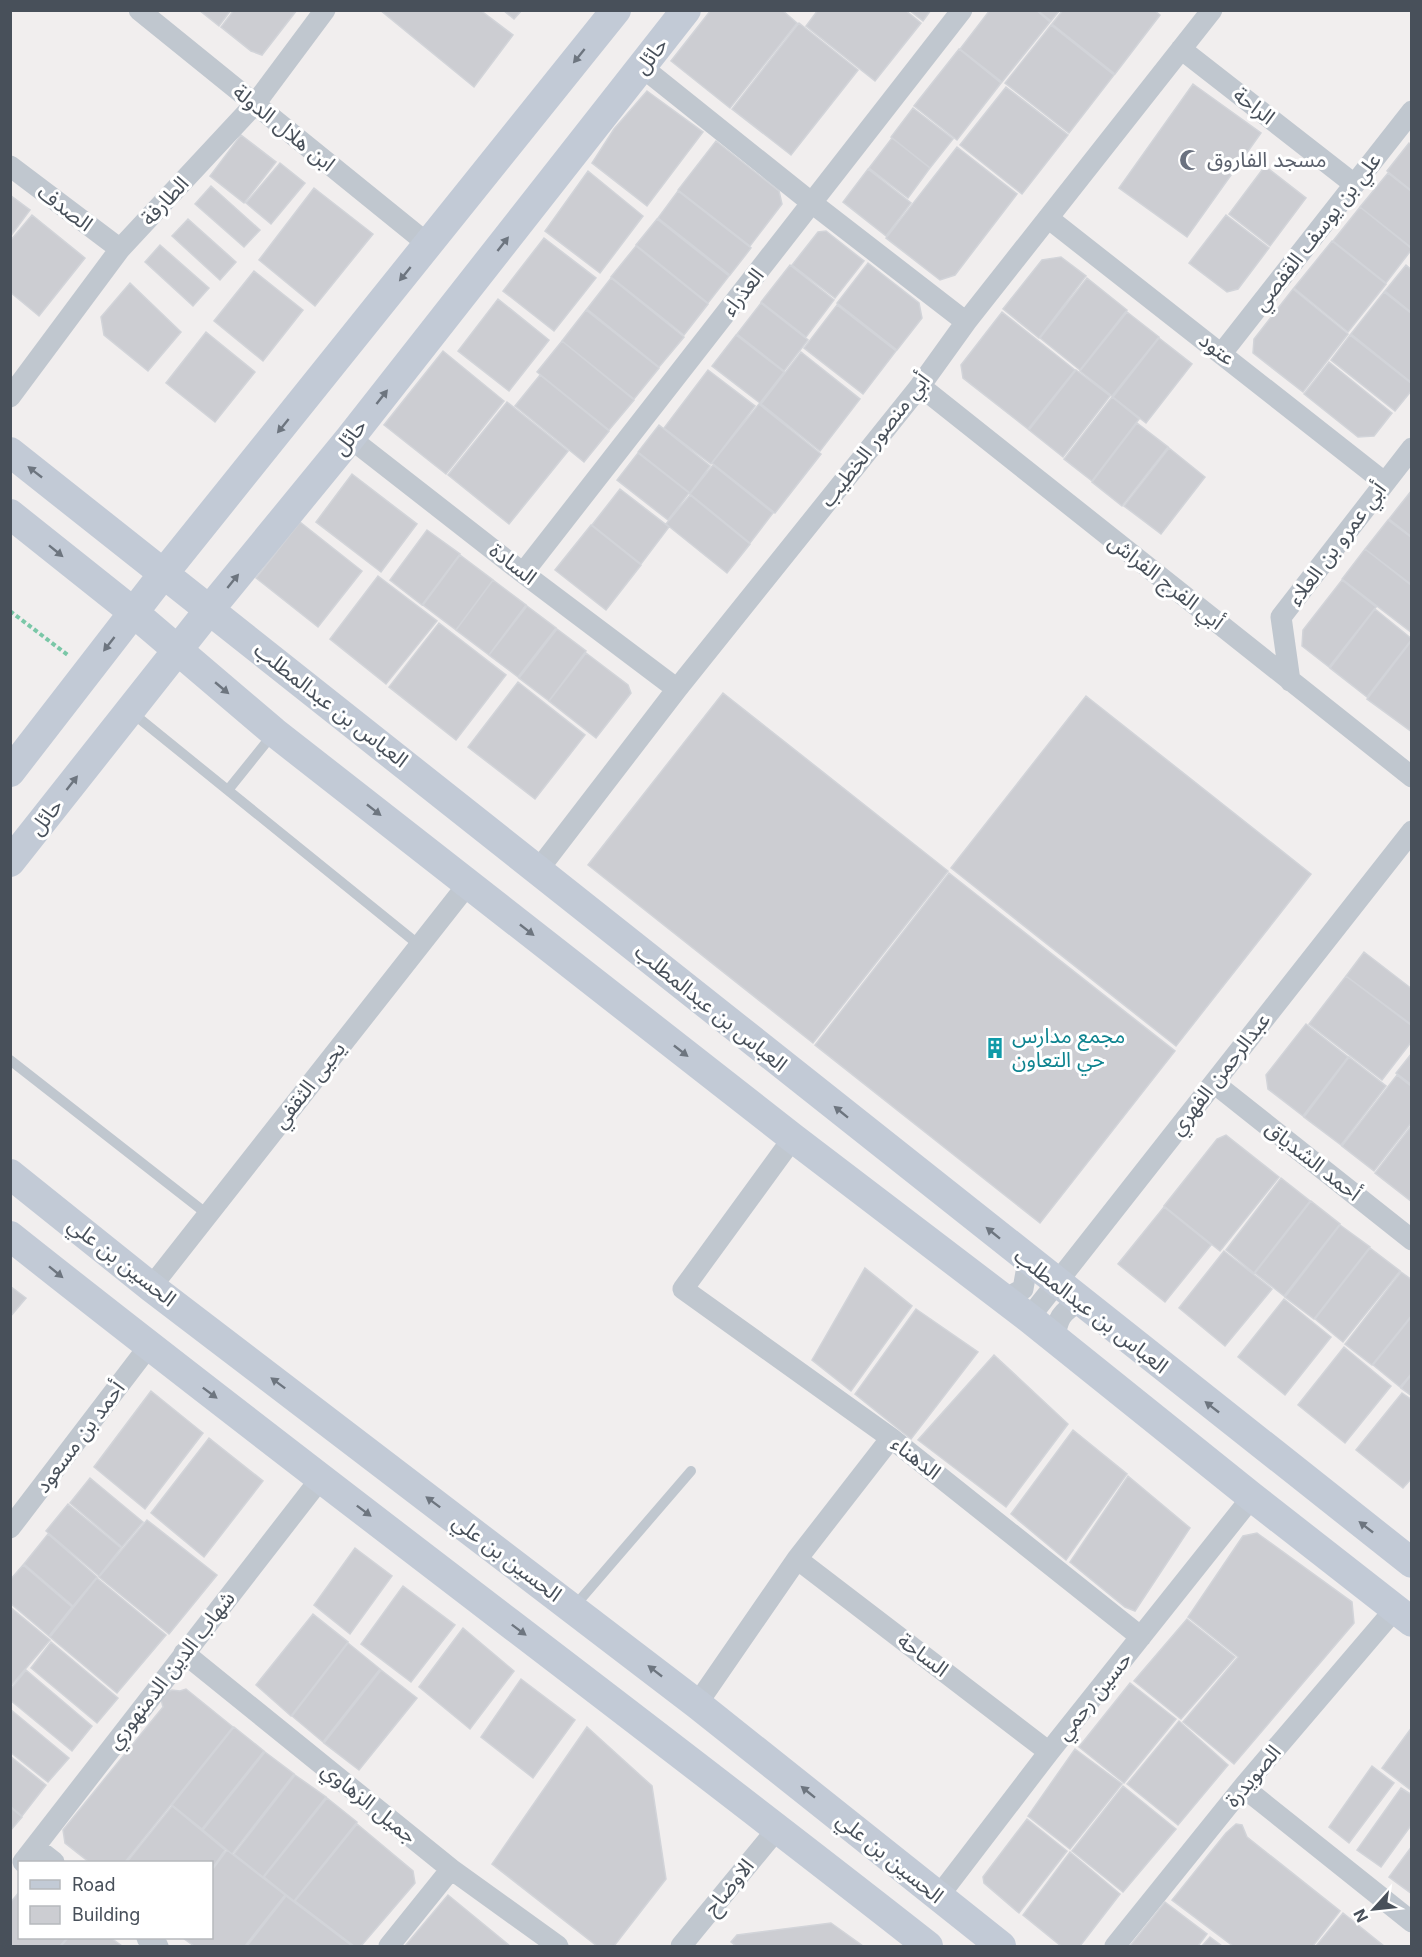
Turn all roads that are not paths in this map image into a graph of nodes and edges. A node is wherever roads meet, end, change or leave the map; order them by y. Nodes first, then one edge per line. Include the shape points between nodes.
1 (139, 10) edge
2 (326, 10) edge
3 (616, 10) edge
4 (686, 10) edge
5 (963, 10) edge
6 (1212, 10) edge
7 (1181, 50) junction
8 (642, 67) junction
9 (255, 104) junction
10 (1412, 111) edge
11 (10, 166) edge
12 (1354, 184) junction
13 (812, 203) junction
14 (1048, 218) junction
15 (429, 245) junction
16 (120, 249) junction
17 (966, 322) junction
18 (1222, 353) junction
19 (920, 386) junction
20 (10, 397) edge
21 (350, 438) junction
22 (1412, 448) edge
23 (10, 453) edge
24 (1384, 482) junction
25 (10, 514) edge
26 (164, 573) junction
27 (523, 573) junction
28 (210, 609) junction
29 (133, 612) junction
30 (177, 651) junction
31 (1290, 681) junction
32 (677, 689) junction
33 (129, 710) junction
34 (274, 732) junction
35 (10, 772) edge
36 (1412, 777) edge
37 (228, 790) junction
38 (1412, 831) edge
39 (10, 862) edge
40 (538, 870) junction
41 (468, 884) junction
42 (419, 945) junction
43 (10, 1060) edge
44 (1214, 1083) junction
45 (793, 1138) junction
46 (10, 1174) edge
47 (207, 1214) junction
48 (10, 1236) edge
49 (1412, 1240) edge
50 (1028, 1261) junction
51 (1055, 1283) junction
52 (151, 1287) junction
53 (999, 1295) junction
54 (1080, 1302) junction
55 (1029, 1318) junction
56 (1055, 1339) junction
57 (149, 1346) junction
58 (891, 1438) junction
59 (692, 1471) dead end
60 (321, 1478) junction
61 (1252, 1497) junction
62 (10, 1528) edge
63 (797, 1559) junction
64 (1412, 1563) edge
65 (573, 1608) junction
66 (1403, 1615) edge
67 (1141, 1637) junction
68 (184, 1653) junction
69 (697, 1704) junction
70 (1049, 1752) junction
71 (1243, 1787) junction
72 (778, 1828) junction
73 (29, 1855) edge
74 (48, 1861) edge
75 (451, 1869) junction
76 (938, 1897) junction
77 (1412, 1922) edge
78 (389, 1947) edge
79 (558, 1947) edge
80 (681, 1947) edge
81 (928, 1947) edge
82 (1001, 1947) edge
83 (1115, 1947) edge

1 - 9 street, ابن هلال الدولة
2 - 9 street, الطارفة
3 -> 15 street
4 - 8 street, حائل
5 - 13 street, العذراء
6 - 7 street, أبي منصور الخطيب
7 - 12 street, الراحة
7 - 14 street, أبي منصور الخطيب
8 - 13 street
21 -> 8 street, حائل
9 - 15 street, ابن هلال الدولة
9 - 16 street, الطارفة
10 - 12 street, علي بن يوسف القفصي
11 - 16 street, الصدف
12 - 18 street, علي بن يوسف القفصي
13 - 17 street
13 - 27 street, العذراء
14 - 17 street, أبي منصور الخطيب
14 - 18 street, عتود
15 -> 26 street
16 - 20 street, الطارفة
17 - 19 street, أبي منصور الخطيب
18 - 24 street, عتود
19 - 31 street, أبي الفرج الفراش
19 - 32 street, أبي منصور الخطيب
21 - 27 street, السادة
28 -> 21 street, حائل
22 - 24 street, أبي عمرو بن العلاء
26 -> 23 street, العباس بن عبدالمطلب
24 - 31 street, أبي عمرو بن العلاء via 1281,617
25 -> 29 street, العباس بن عبدالمطلب
26 - 28 street, العباس بن عبدالمطلب
26 - 29 street
27 - 32 street, السادة
28 - 30 street, حائل
28 - 40 street, العباس بن عبدالمطلب
29 - 30 street, العباس بن عبدالمطلب
29 -> 35 street
30 - 33 street, حائل
30 -> 34 street, العباس بن عبدالمطلب
31 - 36 street, أبي الفرج الفراش
32 - 40 street, أبي منصور الخطيب
33 - 37 lane
39 -> 33 street, حائل
34 - 37 lane
34 -> 41 street, العباس بن عبدالمطلب
37 - 42 lane
38 - 44 street, عبدالرحمن الفهري
50 -> 40 street, العباس بن عبدالمطلب
41 - 42 street, يحيى الثقفي
41 -> 45 street, العباس بن عبدالمطلب
42 - 47 street, يحيى الثقفي
43 - 47 lane
44 - 49 street, أحمد الشدياق
44 - 51 street, عبدالرحمن الفهري
45 - 53 street, العباس بن عبدالمطلب
45 - 58 street, الدهناء via 683,1289
46 - 52 street, الحسين بن علي
47 - 52 street, يحيى الثقفي
48 -> 57 street
50 - 51 street, العباس بن عبدالمطلب
50 - 53 street via 1023,1289 1012,1295
51 - 54 street, العباس بن عبدالمطلب
51 - 55 street, عبدالرحمن الفهري
65 -> 52 street, الحسين بن علي
53 - 55 street, العباس بن عبدالمطلب
54 - 56 street via 1066,1310 1056,1324
64 -> 54 street, العباس بن عبدالمطلب
55 - 56 street, العباس بن عبدالمطلب
56 - 61 street, العباس بن عبدالمطلب
57 -> 60 street
57 - 62 street, أحمد بن مسعود
58 - 63 street
58 - 67 street, الدهناء
59 - 65 lane
60 - 68 street, شهاب الدين الدمنهوري
60 -> 72 street
61 - 66 street, العباس بن عبدالمطلب
61 - 67 street, حسين رحمي
63 - 69 street
63 - 70 street, الساحة
69 -> 65 street, الحسين بن علي
66 - 71 street, الصويدرة
67 - 70 street, حسين رحمي
68 - 73 street, شهاب الدين الدمنهوري
68 - 75 street, جميل الزهاوي
76 -> 69 street, الحسين بن علي
70 - 76 street, حسين رحمي
71 - 77 street
71 - 83 street, الصويدرة
72 - 80 street, الاوضاح
72 - 81 street
73 - 74 street
75 - 78 street
75 - 79 street, جميل الزهاوي
76 - 82 street, الحسين بن علي

